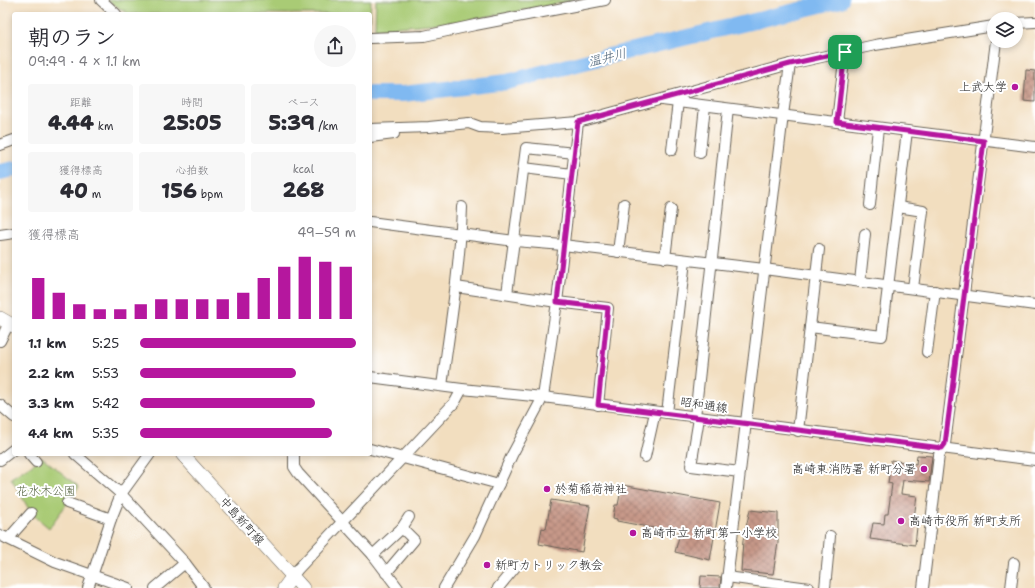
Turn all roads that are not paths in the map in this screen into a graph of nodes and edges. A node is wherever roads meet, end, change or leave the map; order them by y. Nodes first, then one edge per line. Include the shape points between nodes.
1 (101, 0) edge
2 (604, 0) edge
3 (114, 12) edge
4 (1035, 22) edge
5 (1023, 23) edge
6 (987, 27) edge
7 (372, 40) edge
8 (995, 48) edge
9 (845, 52) junction
10 (790, 64) junction
11 (657, 100) junction
12 (678, 102) junction
13 (705, 106) junction
14 (728, 109) junction
15 (783, 115) junction
16 (574, 122) junction
17 (837, 122) junction
18 (412, 128) junction
19 (878, 128) junction
20 (372, 129) edge
21 (907, 131) junction
22 (372, 137) edge
23 (12, 141) edge
24 (984, 141) junction
25 (0, 145) edge
26 (1035, 147) edge
27 (672, 150) dead end
28 (575, 153) junction
29 (700, 153) dead end
30 (524, 168) junction
31 (572, 174) junction
32 (624, 204) dead end
33 (870, 205) dead end
34 (462, 207) dead end
35 (898, 207) junction
36 (671, 209) dead end
37 (372, 222) edge
38 (12, 233) edge
39 (461, 233) junction
40 (865, 234) dead end
41 (0, 235) edge
42 (515, 241) junction
43 (564, 245) junction
44 (819, 249) dead end
45 (618, 252) junction
46 (665, 258) junction
47 (686, 261) junction
48 (711, 264) junction
49 (764, 269) junction
50 (816, 276) junction
51 (860, 282) junction
52 (888, 285) junction
53 (456, 287) junction
54 (913, 288) junction
55 (935, 291) junction
56 (507, 294) junction
57 (964, 295) junction
58 (557, 302) junction
59 (1035, 305) edge
60 (8, 322) edge
61 (810, 327) junction
62 (0, 341) edge
63 (927, 352) dead end
64 (372, 377) edge
65 (442, 386) junction
66 (462, 389) junction
67 (543, 397) junction
68 (598, 405) junction
69 (0, 406) edge
70 (655, 412) junction
71 (667, 413) junction
72 (12, 415) edge
73 (697, 417) junction
74 (746, 424) junction
75 (798, 431) junction
76 (942, 448) junction
77 (372, 450) edge
78 (12, 451) edge
79 (77, 456) edge
80 (149, 456) edge
81 (184, 456) edge
82 (294, 456) edge
83 (402, 457) junction
84 (646, 457) dead end
85 (0, 460) edge
86 (1035, 460) edge
87 (740, 472) junction
88 (499, 484) junction
89 (121, 494) junction
90 (67, 503) dead end
91 (31, 513) dead end
92 (409, 517) dead end
93 (111, 519) junction
94 (342, 521) junction
95 (402, 528) junction
96 (2, 536) edge
97 (830, 536) dead end
98 (373, 555) junction
99 (185, 563) junction
100 (1014, 563) dead end
101 (516, 566) dead end
102 (386, 572) junction
103 (92, 576) junction
104 (292, 576) junction
105 (727, 577) junction
106 (502, 586) edge
107 (88, 588) edge
108 (128, 588) edge
109 (155, 588) edge
110 (204, 588) edge
111 (284, 588) edge
112 (303, 588) edge
113 (398, 588) edge
114 (444, 588) edge
115 (726, 588) edge
116 (808, 588) edge
117 (825, 588) edge
118 (923, 588) edge
119 (1011, 588) edge

1 - 3 street
2 - 7 street via 424,36
4 - 5 street
6 - 9 street
8 - 24 street
9 - 10 street
9 - 17 street
10 - 11 street
10 - 15 street
11 - 12 street
11 - 16 street
12 - 13 street
12 - 27 street
13 - 14 street
13 - 29 street
14 - 15 street
14 - 48 street
15 - 17 street
15 - 49 street
16 - 18 street via 489,128 469,123
16 - 28 street
17 - 19 street
18 - 20 street
18 - 22 street via 406,132
19 - 21 street
19 - 33 street
21 - 24 street
21 - 35 street
23 - 25 street
24 - 26 street
24 - 57 street
28 - 30 street via 526,148
28 - 31 street
30 - 31 street
30 - 42 street
31 - 43 street
32 - 45 street
34 - 39 street
35 - 52 street
35 - 54 street via 923,211
36 - 46 street
37 - 39 street
38 - 41 street
39 - 42 street
39 - 53 street
40 - 51 street
42 - 43 street
42 - 56 street
43 - 45 street
43 - 58 street
44 - 50 street
45 - 46 street
46 - 47 street
47 - 48 street
47 - 71 street
48 - 49 street
48 - 73 street
49 - 50 street
49 - 74 street
50 - 51 street
50 - 61 street
51 - 52 street
52 - 54 street
52 - 61 street via 882,336
53 - 56 street
53 - 65 street
54 - 55 street
55 - 57 street
55 - 63 street
56 - 58 street
57 - 59 street
57 - 76 street via 945,444
58 - 67 street
58 - 68 street via 608,308
60 - 62 street
61 - 75 street
64 - 65 street, 昭和通線
65 - 66 street, 昭和通線
66 - 67 street, 昭和通線
66 - 83 street via 455,402
67 - 68 street, 昭和通線
67 - 88 street
68 - 70 street, 昭和通線
69 - 72 street
70 - 71 street, 昭和通線
70 - 84 street
71 - 73 street, 昭和通線
73 - 74 street, 昭和通線
73 - 87 street via 692,466
74 - 75 street, 昭和通線
74 - 87 street
75 - 76 street, 昭和通線
76 - 86 street, 昭和通線
76 - 118 street
77 - 83 street
78 - 85 street
79 - 89 street
80 - 89 street
81 - 104 main road, 中島新町線
82 - 94 street via 294,467 298,473
83 - 88 street
83 - 94 street
87 - 105 street
88 - 114 street via 475,536
89 - 93 street
89 - 99 street
90 - 93 street
91 - 96 street
92 - 95 street
93 - 103 street
94 - 98 street
94 - 104 street
95 - 98 street
95 - 102 street via 414,540
96 - 103 street via 55,562
97 - 117 street
98 - 102 street
99 - 109 street
99 - 110 street
100 - 119 street
101 - 106 street
102 - 113 street
103 - 107 street
103 - 108 street
104 - 111 main road
104 - 112 main road, 中島新町線
105 - 115 street
105 - 116 street

